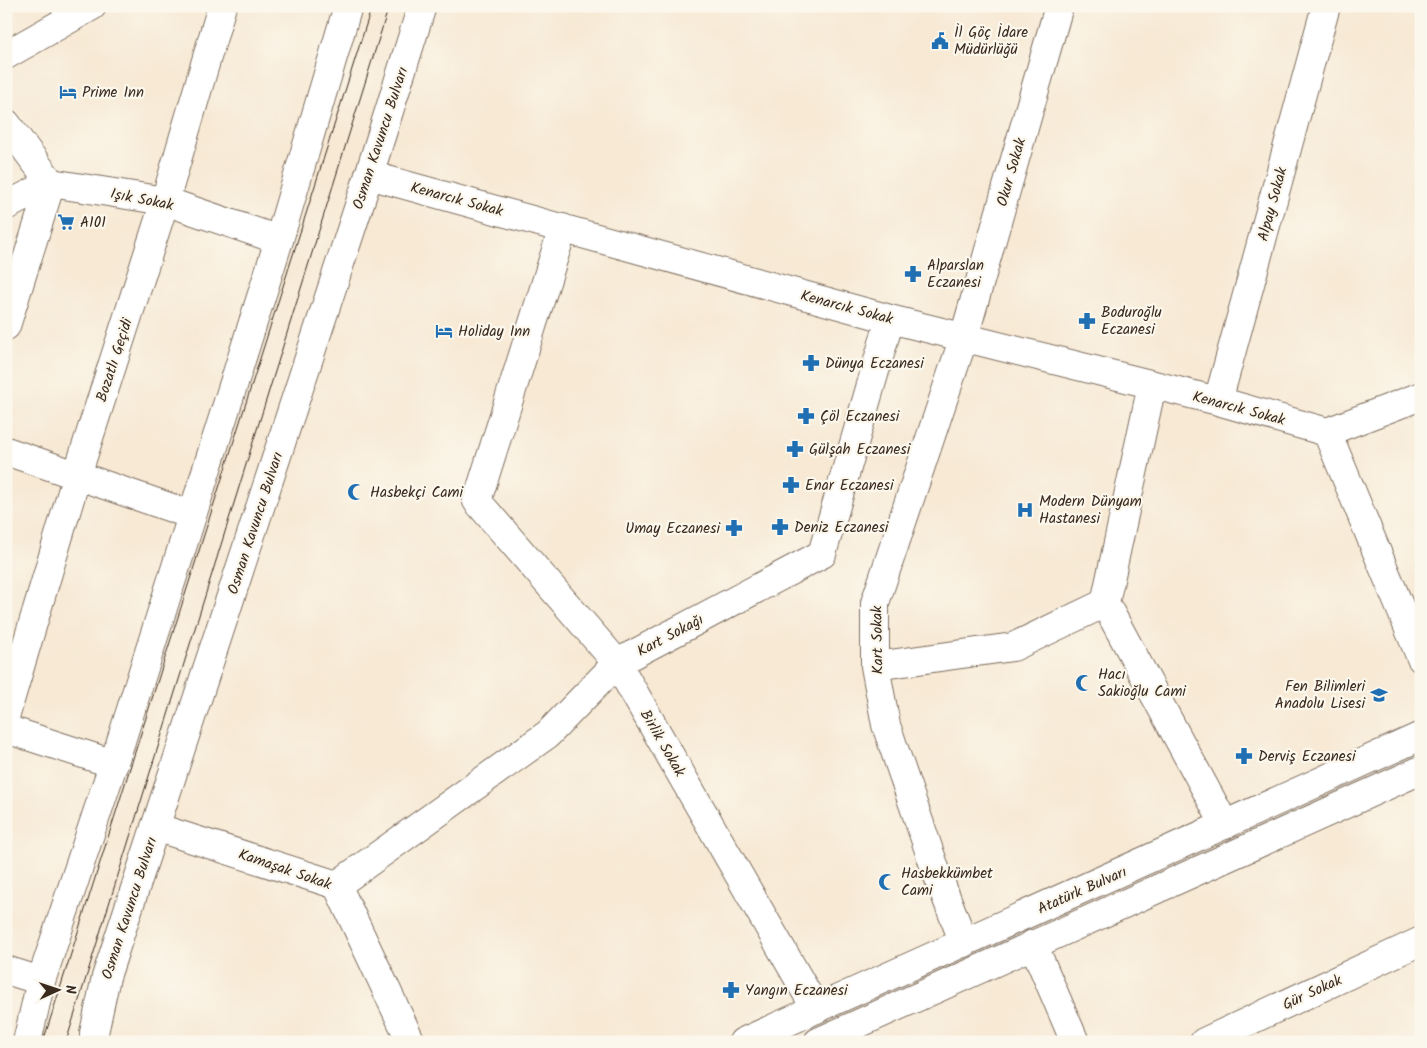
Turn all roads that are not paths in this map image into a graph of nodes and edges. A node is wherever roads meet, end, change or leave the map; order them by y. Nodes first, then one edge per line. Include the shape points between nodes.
1 (92, 6) edge
2 (222, 6) edge
3 (348, 6) edge
4 (422, 6) edge
5 (1059, 6) edge
6 (1326, 6) edge
7 (6, 55) edge
8 (6, 123) edge
9 (369, 175) junction
10 (51, 183) junction
11 (165, 201) junction
12 (6, 206) edge
13 (563, 228) junction
14 (279, 240) junction
15 (890, 319) junction
16 (6, 326) edge
17 (964, 337) junction
18 (1152, 386) junction
19 (1421, 396) edge
20 (1218, 401) junction
21 (1327, 432) junction
22 (6, 451) edge
23 (77, 475) junction
24 (192, 515) junction
25 (1105, 603) junction
26 (1421, 658) edge
27 (617, 663) junction
28 (875, 666) junction
29 (6, 714) edge
30 (6, 729) edge
31 (1421, 736) edge
32 (114, 764) junction
33 (1421, 770) edge
34 (1225, 825) junction
35 (155, 827) junction
36 (337, 885) junction
37 (1421, 941) edge
38 (964, 943) junction
39 (1033, 944) junction
40 (6, 970) edge
41 (40, 981) junction
42 (816, 1009) junction
43 (27, 1042) edge
44 (94, 1042) edge
45 (411, 1042) edge
46 (743, 1042) edge
47 (818, 1042) edge
48 (1075, 1042) edge
49 (1204, 1042) edge

1 - 7 main road
2 - 11 main road, Bozatlı Geçidi
3 - 14 main road
4 - 9 main road, Osman Kavuncu Bulvarı
5 - 17 main road, Okur Sokak
6 - 20 main road, Alpay Sokak
8 - 10 main road
9 - 13 main road, Kenarcık Sokak
9 - 35 main road, Osman Kavuncu Bulvarı
10 - 11 main road, Işık Sokak
10 - 12 main road
10 - 16 main road
11 - 14 main road, Işık Sokak
11 - 23 main road, Bozatlı Geçidi
13 - 15 main road, Kenarcık Sokak
13 - 27 main road, Birlik Sokak via 477,501
14 - 24 main road
15 - 17 main road, Kenarcık Sokak
15 - 27 main road, Kart Sokağı via 822,554
17 - 18 main road, Kenarcık Sokak
17 - 28 main road, Kart Sokak via 875,603
18 - 20 main road, Kenarcık Sokak
18 - 25 main road
19 - 21 main road
20 - 21 main road, Kenarcık Sokak
21 - 26 main road
22 - 23 main road
23 - 24 main road
23 - 29 main road, Bozatlı Geçidi
24 - 32 main road
25 - 28 main road via 1013,647
25 - 34 main road
27 - 36 main road, Kart Sokağı via 548,734
27 - 42 main road, Birlik Sokak
28 - 38 main road, Kart Sokak via 889,735
30 - 32 main road
31 - 34 main road, Atatürk Bulvarı
32 - 41 main road
33 - 39 main road, Atatürk Bulvarı
34 - 38 main road, Atatürk Bulvarı
35 - 36 main road, Kamaşak Sokak
35 - 44 main road, Osman Kavuncu Bulvarı via 106,977
36 - 45 main road, Kamaşak Sokak
37 - 49 main road, Gür Sokak
38 - 42 main road, Atatürk Bulvarı
39 - 47 main road, Atatürk Bulvarı
39 - 48 main road
40 - 41 main road
41 - 43 main road
42 - 46 main road, Atatürk Bulvarı

